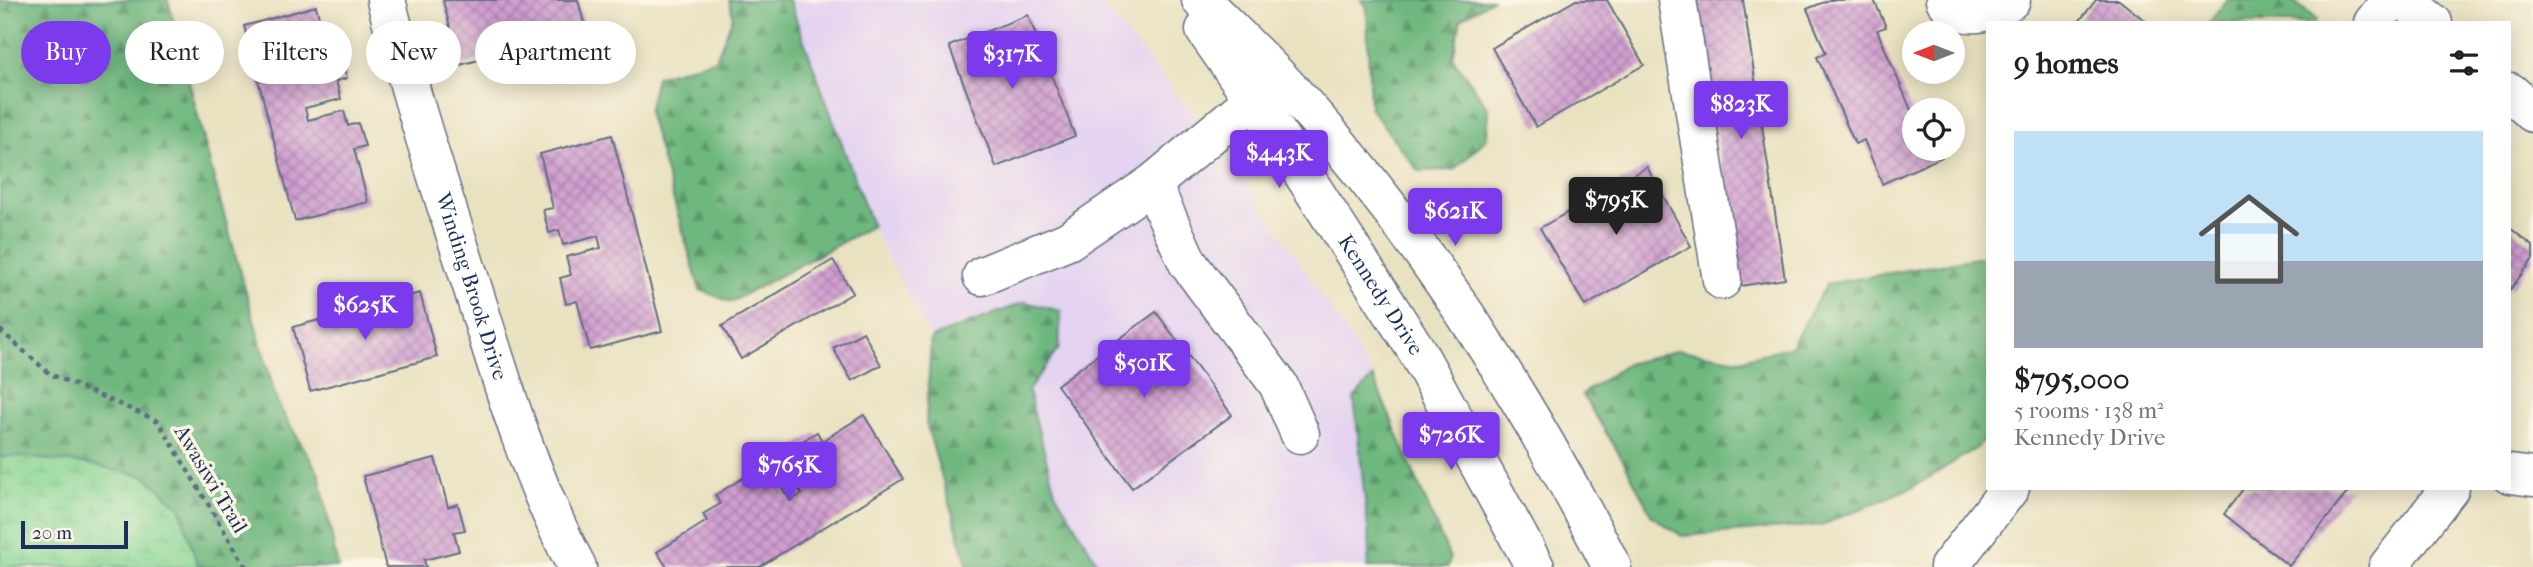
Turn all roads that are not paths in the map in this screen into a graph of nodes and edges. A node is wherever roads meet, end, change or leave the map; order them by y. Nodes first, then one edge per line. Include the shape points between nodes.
1 (386, 0) edge
2 (1184, 0) edge
3 (1201, 0) edge
4 (1677, 0) edge
5 (1945, 0) edge
6 (2011, 0) edge
7 (2391, 0) edge
8 (2404, 0) edge
9 (2375, 21) edge
10 (2430, 21) edge
11 (2511, 93) edge
12 (1254, 99) junction
13 (2533, 113) edge
14 (1152, 184) junction
15 (982, 276) dead end
16 (1722, 280) dead end
17 (1300, 434) dead end
18 (2511, 474) edge
19 (2533, 477) edge
20 (2008, 490) edge
21 (2448, 490) edge
22 (576, 567) edge
23 (1535, 567) edge
24 (1612, 567) edge
25 (1949, 567) edge
26 (2388, 567) edge

1 - 22 main road, Winding Brook Drive via 510,407
2 - 12 main road, Kennedy Drive
3 - 24 main road via 1298,97 1390,209 1531,419
4 - 16 main road
5 - 6 main road via 1962,12 1975,14 1991,12
7 - 9 main road
8 - 10 main road
11 - 13 main road
12 - 14 main road
12 - 23 main road, Kennedy Drive via 1417,351
14 - 15 main road via 1068,241
14 - 17 main road via 1188,263 1278,384
18 - 19 main road
20 - 25 main road
21 - 26 main road

